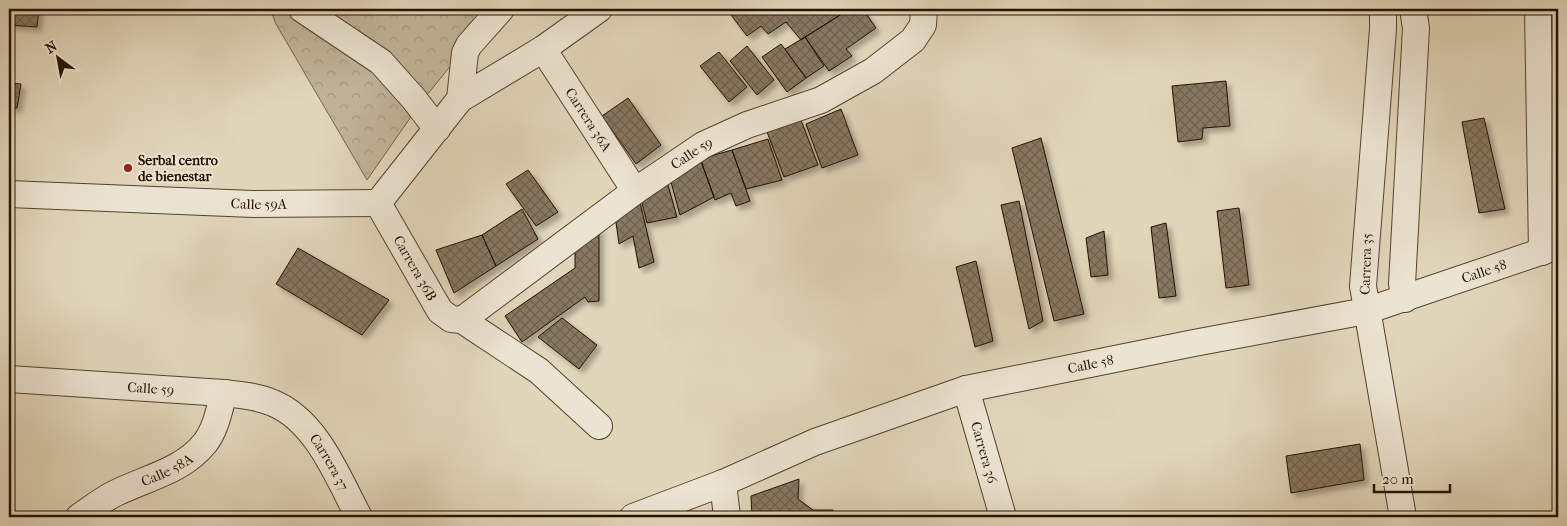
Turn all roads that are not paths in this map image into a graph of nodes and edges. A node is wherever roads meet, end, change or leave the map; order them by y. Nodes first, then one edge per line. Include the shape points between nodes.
1 (302, 9) edge
2 (501, 9) edge
3 (599, 9) edge
4 (924, 9) edge
5 (1383, 9) edge
6 (1413, 9) edge
7 (1538, 9) edge
8 (543, 49) junction
9 (460, 99) junction
10 (436, 129) junction
11 (635, 191) junction
12 (9, 194) edge
13 (378, 203) junction
14 (1550, 249) edge
15 (1404, 299) junction
16 (1366, 311) junction
17 (462, 320) junction
18 (9, 379) edge
19 (966, 389) junction
20 (224, 393) junction
21 (289, 413) joint
22 (599, 426) dead end
23 (723, 483) junction
24 (79, 517) edge
25 (359, 517) edge
26 (633, 517) edge
27 (728, 517) edge
28 (1003, 517) edge
29 (1403, 517) edge

1 - 10 street via 380,62
2 - 9 street via 469,44
3 - 8 street
4 - 11 street, Calle 59 via 923,25 913,40 873,72 821,100 747,125 703,145
5 - 16 street, Carrera 35 via 1363,286
6 - 15 street via 1416,28 1402,284
7 - 14 street
8 - 9 street
8 - 11 street, Carrera 36A
9 - 10 street
10 - 13 street
11 - 17 street, Calle 59
12 - 13 street, Calle 59A via 253,204
13 - 17 street, Carrera 36B via 440,311 452,319
14 - 15 street, Calle 58
15 - 16 street, Calle 58
16 - 19 street, Calle 58
16 - 29 street, Carrera 35
17 - 22 street, Carrera 36B via 539,372
18 - 20 street, Calle 59
19 - 23 street, Calle 58 via 814,442
19 - 28 street, Carrera 36
20 - 21 street, Calle 59 via 256,397
20 - 24 street, Calle 58A via 216,423 195,453 173,469 116,492
21 - 25 street, Carrera 37 via 309,428
23 - 26 street, Calle 58
23 - 27 street

